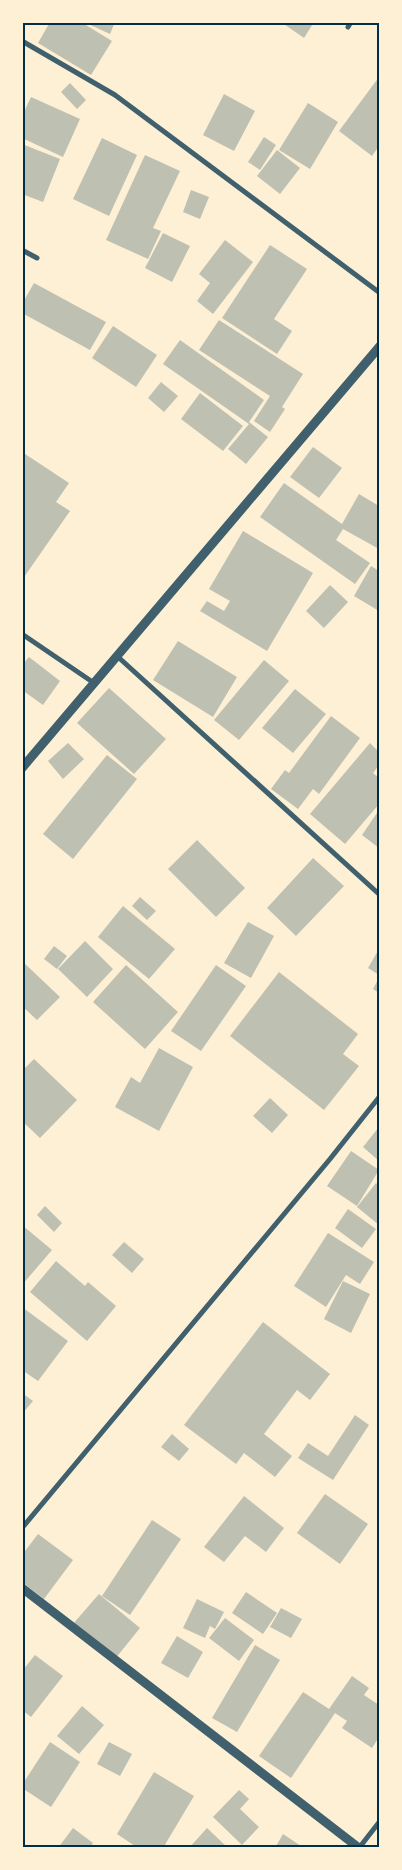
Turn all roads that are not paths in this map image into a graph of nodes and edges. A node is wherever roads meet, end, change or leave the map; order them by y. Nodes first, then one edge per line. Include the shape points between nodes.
1 (22, 41) edge
2 (22, 250) edge
3 (37, 258) dead end
4 (380, 293) edge
5 (380, 346) edge
6 (22, 634) edge
7 (117, 656) junction
8 (94, 683) junction
9 (22, 768) edge
10 (380, 895) edge
11 (380, 1096) edge
12 (22, 1528) edge
13 (22, 1588) edge
14 (380, 1821) edge
15 (359, 1848) edge

1 - 4 street via 115,94
2 - 3 street
5 - 7 street
6 - 8 street
7 - 8 street
7 - 10 street
8 - 9 street
11 - 12 street
13 - 15 street
14 - 15 street

